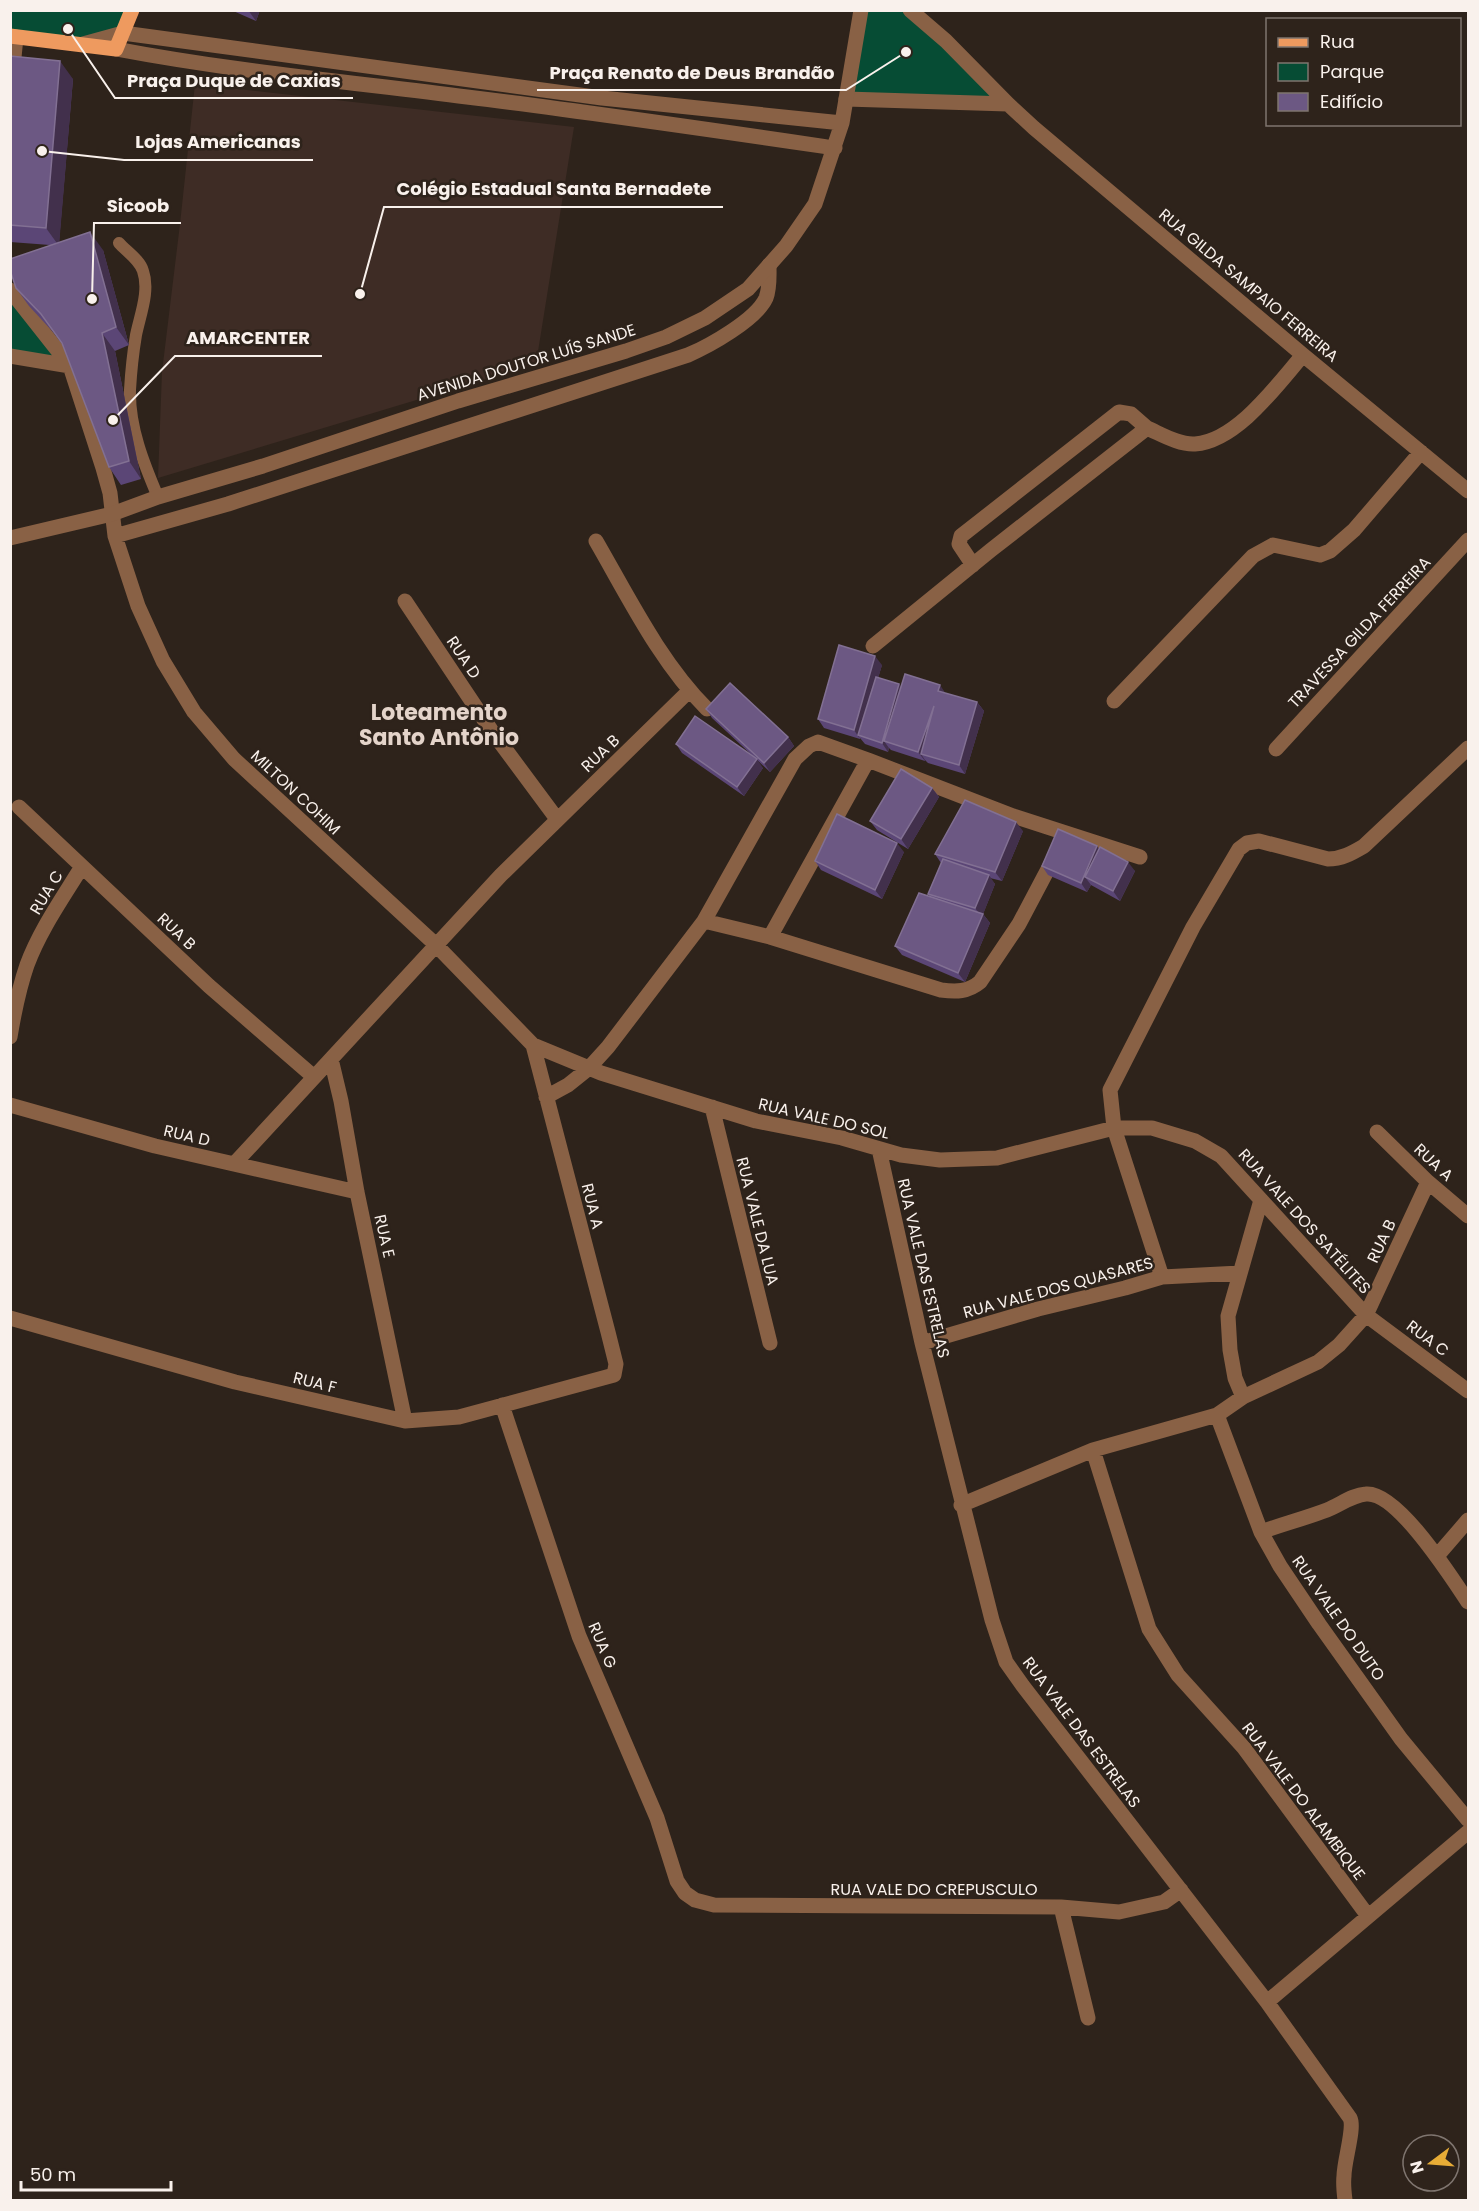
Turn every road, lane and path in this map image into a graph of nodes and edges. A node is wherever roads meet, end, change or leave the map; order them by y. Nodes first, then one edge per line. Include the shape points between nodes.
1 (132, 10) edge
2 (861, 10) edge
3 (910, 10) edge
4 (123, 33) junction
5 (13, 37) edge
6 (83, 44) junction
7 (217, 47) junction
8 (116, 49) junction
9 (333, 62) junction
10 (215, 64) junction
11 (329, 80) junction
12 (539, 89) junction
13 (10, 98) edge
14 (846, 99) junction
15 (1008, 104) junction
16 (537, 105) junction
17 (758, 115) junction
18 (842, 123) junction
19 (754, 136) junction
20 (835, 148) junction
21 (119, 243) dead end
22 (769, 265) junction
23 (10, 290) edge
24 (1303, 355) junction
25 (10, 356) edge
26 (70, 366) junction
27 (1147, 428) junction
28 (1421, 452) junction
29 (1468, 491) edge
30 (158, 497) junction
31 (112, 514) junction
32 (115, 536) junction
33 (10, 538) edge
34 (1468, 540) edge
35 (596, 541) dead end
36 (973, 565) junction
37 (405, 601) dead end
38 (873, 646) dead end
39 (689, 691) junction
40 (1114, 701) dead end
41 (707, 709) edge
42 (1468, 748) edge
43 (1276, 749) dead end
44 (868, 760) junction
45 (19, 807) dead end
46 (557, 819) junction
47 (1064, 833) junction
48 (1140, 857) dead end
49 (81, 868) junction
50 (704, 921) junction
51 (770, 937) junction
52 (435, 944) junction
53 (10, 1037) edge
54 (533, 1045) junction
55 (331, 1059) junction
56 (588, 1069) junction
57 (314, 1077) junction
58 (546, 1097) junction
59 (10, 1105) edge
60 (712, 1107) junction
61 (1114, 1128) junction
62 (1377, 1132) dead end
63 (879, 1149) junction
64 (234, 1164) junction
65 (1428, 1182) junction
66 (357, 1192) junction
67 (1261, 1200) junction
68 (1468, 1216) edge
69 (1240, 1273) junction
70 (1162, 1277) junction
71 (1366, 1315) junction
72 (10, 1318) edge
73 (770, 1343) dead end
74 (922, 1343) junction
75 (614, 1375) joint
76 (1468, 1390) edge
77 (1243, 1397) junction
78 (502, 1405) junction
79 (1217, 1415) junction
80 (405, 1420) junction
81 (1093, 1450) junction
82 (961, 1505) junction
83 (1468, 1520) edge
84 (1261, 1532) junction
85 (1437, 1556) junction
86 (1468, 1602) edge
87 (1468, 1820) edge
88 (1468, 1832) edge
89 (1181, 1890) junction
90 (685, 1893) joint
91 (1061, 1907) junction
92 (1368, 1916) junction
93 (1267, 2002) junction
94 (1088, 2018) dead end
95 (1345, 2200) edge

1 - 4 main road
2 - 14 street, AVENIDA DOUTOR LUÍS SANDE
3 - 15 street, RUA GILDA SAMPAIO FERREIRA
4 - 6 street
4 - 7 street
4 - 8 main road
5 - 6 main road
5 - 13 street
6 - 8 main road
7 - 9 street
7 - 10 street
8 - 10 street
9 - 11 street
9 - 12 street
10 - 11 street
11 - 16 street
12 - 16 street
12 - 17 street
14 - 15 street
14 - 18 street, AVENIDA DOUTOR LUÍS SANDE
15 - 24 street, RUA GILDA SAMPAIO FERREIRA
16 - 19 street
17 - 18 street
17 - 19 street
18 - 20 street, AVENIDA DOUTOR LUÍS SANDE
19 - 20 street
20 - 22 street, AVENIDA DOUTOR LUÍS SANDE via 815,204
21 - 30 lane via 141,266 145,283 130,392 141,456
22 - 30 street, AVENIDA DOUTOR LUÍS SANDE via 747,289 705,318 666,337
22 - 32 street via 766,298 758,309 696,351 228,504
23 - 26 street, MILTON COHIM
24 - 27 street via 1234,428 1213,441 1193,444
24 - 28 street, RUA GILDA SAMPAIO FERREIRA
25 - 26 street
26 - 31 street, MILTON COHIM via 104,468
27 - 36 street
27 - 36 street via 1131,414 1119,412 1019,489 961,536 959,544
28 - 29 street, RUA GILDA SAMPAIO FERREIRA
28 - 40 street via 1354,530 1330,551 1320,555 1273,545 1252,556
30 - 31 street, AVENIDA DOUTOR LUÍS SANDE
31 - 32 street, MILTON COHIM
31 - 33 street, AVENIDA DOUTOR LUÍS SANDE
32 - 52 street, MILTON COHIM via 138,606 163,661 194,712 234,759
34 - 43 street, TRAVESSA GILDA FERREIRA
35 - 39 street
36 - 38 street
37 - 46 street, RUA D via 491,730
39 - 41 street
39 - 46 street, RUA B
42 - 61 street via 1352,854 1328,859 1259,841 1239,849 1193,927 1110,1090
44 - 47 street
44 - 50 street via 818,742 803,751 754,828
44 - 51 street
45 - 49 street, RUA B
46 - 52 street, RUA B
47 - 48 street
47 - 51 street via 1065,838 1019,924 974,987 956,992 940,990
49 - 53 street, RUA C via 27,965
49 - 57 street, RUA B
50 - 51 street
50 - 56 street
52 - 54 street, MILTON COHIM
52 - 55 street, RUA B
54 - 56 street, RUA VALE DO SOL
54 - 58 street, RUA A
55 - 57 street, RUA B
55 - 66 street, RUA E
56 - 58 street
56 - 60 street, RUA VALE DO SOL
57 - 64 street, RUA B
58 - 75 street, RUA A via 616,1364
59 - 64 street, RUA D
60 - 63 street, RUA VALE DO SOL
60 - 73 street, RUA VALE DA LUA
61 - 63 street, RUA VALE DO SOL via 998,1158 940,1160
61 - 67 street, RUA VALE DOS SATÉLITES via 1152,1128 1196,1141 1221,1156
61 - 70 street
62 - 65 street, RUA A
63 - 74 street, RUA VALE DAS ESTRELAS
64 - 66 street, RUA D
65 - 68 street, RUA A
65 - 71 street, RUA B
66 - 80 street, RUA E
67 - 69 street
67 - 71 street, RUA VALE DOS SATÉLITES
69 - 70 street, RUA VALE DOS QUASARES
69 - 77 street via 1228,1316 1235,1378
70 - 74 street, RUA VALE DOS QUASARES
71 - 76 street, RUA C
71 - 77 street, RUA B via 1318,1362
72 - 80 street, RUA F via 235,1382
74 - 82 street, RUA VALE DAS ESTRELAS
75 - 78 street, RUA F
77 - 79 street, RUA B
78 - 80 street, RUA F via 459,1416
78 - 90 street, RUA G via 579,1636
79 - 81 street, RUA B
79 - 84 street, RUA VALE DO DUTO
81 - 82 street, RUA B
81 - 92 street, RUA VALE DO ALAMBIQUE via 1149,1629 1178,1675 1244,1748
82 - 89 street, RUA VALE DAS ESTRELAS via 1006,1662
83 - 85 street
84 - 85 street via 1368,1494 1390,1504
84 - 87 street, RUA VALE DO DUTO via 1319,1624 1401,1738
85 - 86 street
88 - 92 street
89 - 91 street, RUA VALE DO CREPUSCULO via 1164,1902 1119,1912
89 - 93 street, RUA VALE DAS ESTRELAS
90 - 91 street, RUA VALE DO CREPUSCULO via 714,1905
91 - 94 street
92 - 93 street
93 - 95 street, RUA VALE DAS ESTRELAS via 1352,2122 1344,2176

